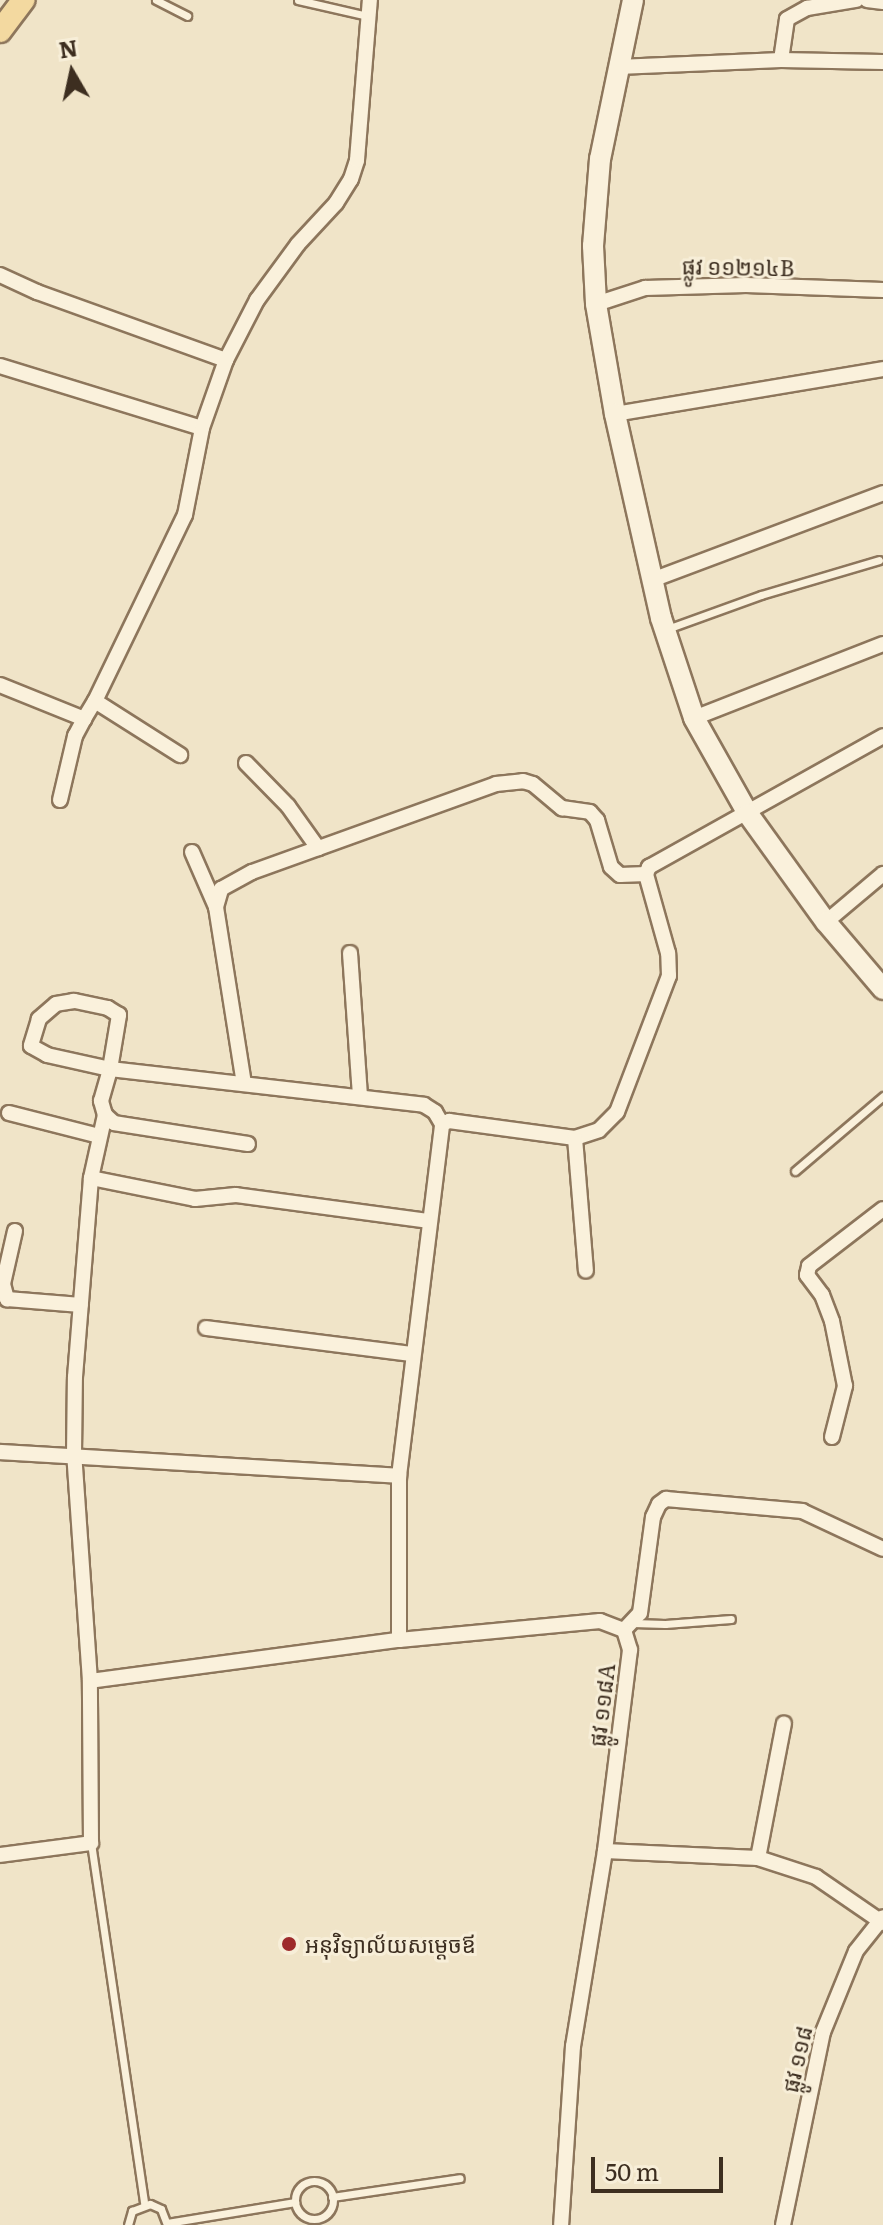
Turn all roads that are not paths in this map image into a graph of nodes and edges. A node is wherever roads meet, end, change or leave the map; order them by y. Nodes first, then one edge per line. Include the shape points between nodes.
1 (23, 0) edge
2 (156, 0) edge
3 (298, 0) edge
4 (370, 0) edge
5 (633, 0) edge
6 (856, 0) edge
7 (867, 0) edge
8 (883, 2) edge
9 (187, 16) dead end
10 (368, 16) junction
11 (0, 31) edge
12 (781, 60) junction
13 (883, 62) edge
14 (618, 67) junction
15 (0, 275) edge
16 (883, 290) edge
17 (596, 304) junction
18 (226, 360) junction
19 (0, 366) edge
20 (883, 369) edge
21 (615, 414) junction
22 (202, 428) junction
23 (883, 493) edge
24 (879, 560) dead end
25 (652, 580) junction
26 (665, 630) junction
27 (883, 644) edge
28 (0, 685) edge
29 (95, 701) junction
30 (694, 718) junction
31 (84, 719) junction
32 (883, 736) edge
33 (180, 755) dead end
34 (246, 763) dead end
35 (60, 800) dead end
36 (748, 814) junction
37 (318, 848) junction
38 (192, 852) dead end
39 (646, 874) junction
40 (883, 874) edge
41 (216, 907) junction
42 (826, 922) junction
43 (350, 953) dead end
44 (883, 989) edge
45 (110, 1069) junction
46 (244, 1084) junction
47 (360, 1096) junction
48 (883, 1096) edge
49 (9, 1113) dead end
50 (105, 1115) junction
51 (442, 1124) junction
52 (99, 1136) junction
53 (575, 1138) junction
54 (248, 1144) dead end
55 (795, 1171) dead end
56 (91, 1178) junction
57 (883, 1209) edge
58 (428, 1221) junction
59 (15, 1231) dead end
60 (586, 1271) dead end
61 (81, 1305) junction
62 (206, 1328) dead end
63 (412, 1354) junction
64 (832, 1437) dead end
65 (0, 1452) edge
66 (74, 1454) junction
67 (399, 1476) junction
68 (883, 1549) edge
69 (731, 1619) dead end
70 (628, 1627) junction
71 (399, 1640) junction
72 (90, 1681) junction
73 (784, 1723) dead end
74 (91, 1843) junction
75 (605, 1851) junction
76 (0, 1855) edge
77 (758, 1858) junction
78 (881, 1920) edge
79 (460, 2178) dead end
80 (332, 2197) junction
81 (295, 2202) junction
82 (144, 2204) junction
83 (167, 2224) edge
84 (128, 2225) edge
85 (561, 2225) edge
86 (783, 2225) edge

1 - 11 main road
2 - 9 lane
3 - 10 lane
4 - 10 street
5 - 14 main road
6 - 12 street via 807,8 787,19
7 - 8 street
10 - 18 street via 351,179 257,300
12 - 13 street
12 - 14 street
14 - 17 main road via 600,159 593,246
15 - 18 street
16 - 17 street, ផ្លូវ ១១២១៤B via 645,288
17 - 21 main road
18 - 22 street
19 - 22 street
20 - 21 street
21 - 25 main road
22 - 29 street via 185,515
23 - 25 street
24 - 26 lane
25 - 26 main road
26 - 30 main road
27 - 30 street
28 - 31 street
29 - 31 street
29 - 33 street
30 - 36 main road
31 - 35 street
32 - 36 street
34 - 37 street via 288,806
36 - 39 street via 649,867
36 - 42 main road
37 - 39 street via 496,784 523,781 562,808 590,812 611,867 620,875
37 - 41 street via 234,880 221,889
38 - 41 street
39 - 53 street via 668,953 669,976 617,1112 599,1130
40 - 42 street
41 - 46 street
42 - 44 main road
43 - 47 street
45 - 45 street via 47,1055 31,1046 39,1019 56,1004 74,1001 119,1015
45 - 46 street
45 - 50 street via 101,1101
46 - 47 street
47 - 51 street via 424,1105
48 - 55 lane
49 - 52 street
50 - 52 street
50 - 54 street via 114,1123
51 - 53 street
51 - 58 street
52 - 56 street
53 - 60 street
56 - 58 street via 195,1199 236,1195
56 - 61 street
57 - 64 street via 809,1266 807,1275 832,1321 845,1386
58 - 63 street
59 - 61 street via 3,1284 7,1299
61 - 66 street
62 - 63 street
63 - 67 street
65 - 66 street
66 - 67 street
66 - 72 street
67 - 71 street
68 - 70 street via 802,1511 666,1499 653,1517 640,1613
69 - 70 lane
70 - 71 street via 600,1621
70 - 75 street, ផ្លូវ ១១៨A via 630,1650
71 - 72 street
72 - 74 street
73 - 77 street
74 - 76 street
74 - 82 lane
75 - 77 street
75 - 85 street, ផ្លូវ ១១៨A via 573,2046
77 - 78 street via 816,1877
78 - 86 street, ផ្លូវ ១១៨ via 856,1951 823,2032
79 - 80 lane
80 - 81 lane via 325,2185 309,2182 299,2188
80 - 81 lane via 330,2210 312,2219 300,2214
81 - 83 lane
82 - 83 lane via 161,2209
82 - 84 lane via 132,2211

